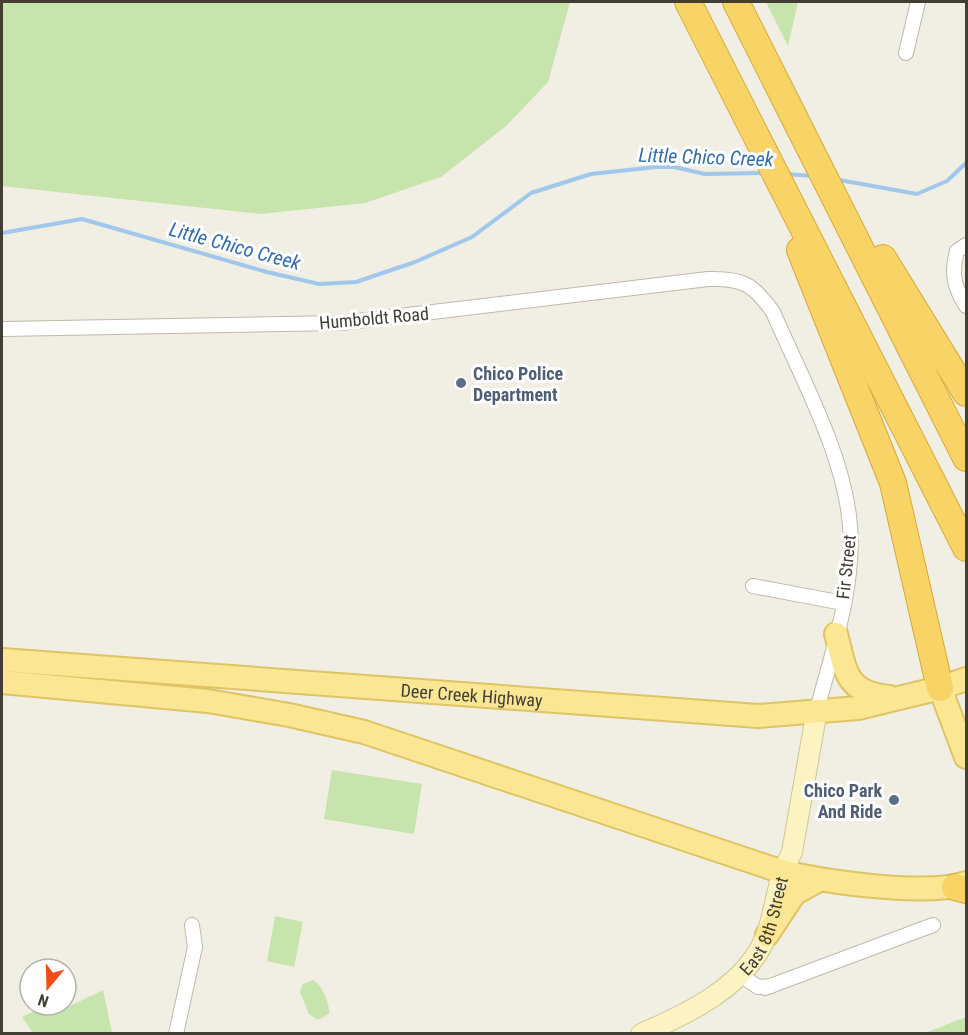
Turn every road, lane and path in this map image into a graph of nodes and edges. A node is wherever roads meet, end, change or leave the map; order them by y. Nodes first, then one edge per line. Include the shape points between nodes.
1 (688, 2) edge
2 (736, 2) edge
3 (918, 2) edge
4 (906, 53) dead end
5 (792, 203) junction
6 (847, 206) junction
7 (962, 248) edge
8 (744, 282) joint
9 (966, 306) edge
10 (2, 329) edge
11 (966, 393) edge
12 (966, 458) edge
13 (966, 548) edge
14 (753, 586) dead end
15 (843, 603) junction
16 (836, 634) junction
17 (2, 660) edge
18 (966, 679) edge
19 (2, 682) edge
20 (940, 688) junction
21 (899, 698) junction
22 (818, 710) junction
23 (966, 757) edge
24 (782, 871) junction
25 (819, 880) junction
26 (963, 887) edge
27 (933, 925) dead end
28 (192, 926) dead end
29 (767, 935) junction
30 (739, 974) junction
31 (176, 1034) edge
32 (641, 1034) edge

1 - 5 highway
2 - 6 highway via 813,152
3 - 4 street
5 - 13 highway
5 - 20 highway via 791,227 893,483
6 - 11 highway
6 - 12 highway
7 - 9 street via 952,267 954,282
8 - 10 street, Humboldt Road via 708,279 341,323
8 - 15 street, Fir Street via 772,312 840,470 851,528
14 - 15 street
15 - 16 street, Fir Street
16 - 21 main road via 846,673 855,687 868,695
16 - 22 street, Fir Street
17 - 22 main road, Deer Creek Highway via 758,716
18 - 20 main road, Deer Creek Highway
19 - 24 main road via 208,701 364,732
20 - 21 main road, Deer Creek Highway
20 - 23 main road
21 - 22 main road, Deer Creek Highway via 858,708
22 - 24 street, Fir Street via 792,852
24 - 25 main road, East 8th Street
24 - 29 street, East 8th Street
25 - 26 main road, East 8th Street
25 - 29 main road via 794,894
27 - 30 street via 765,988 751,984
28 - 31 street via 195,947
29 - 30 street, East 8th Street
30 - 32 street, East 8th Street via 703,1004

